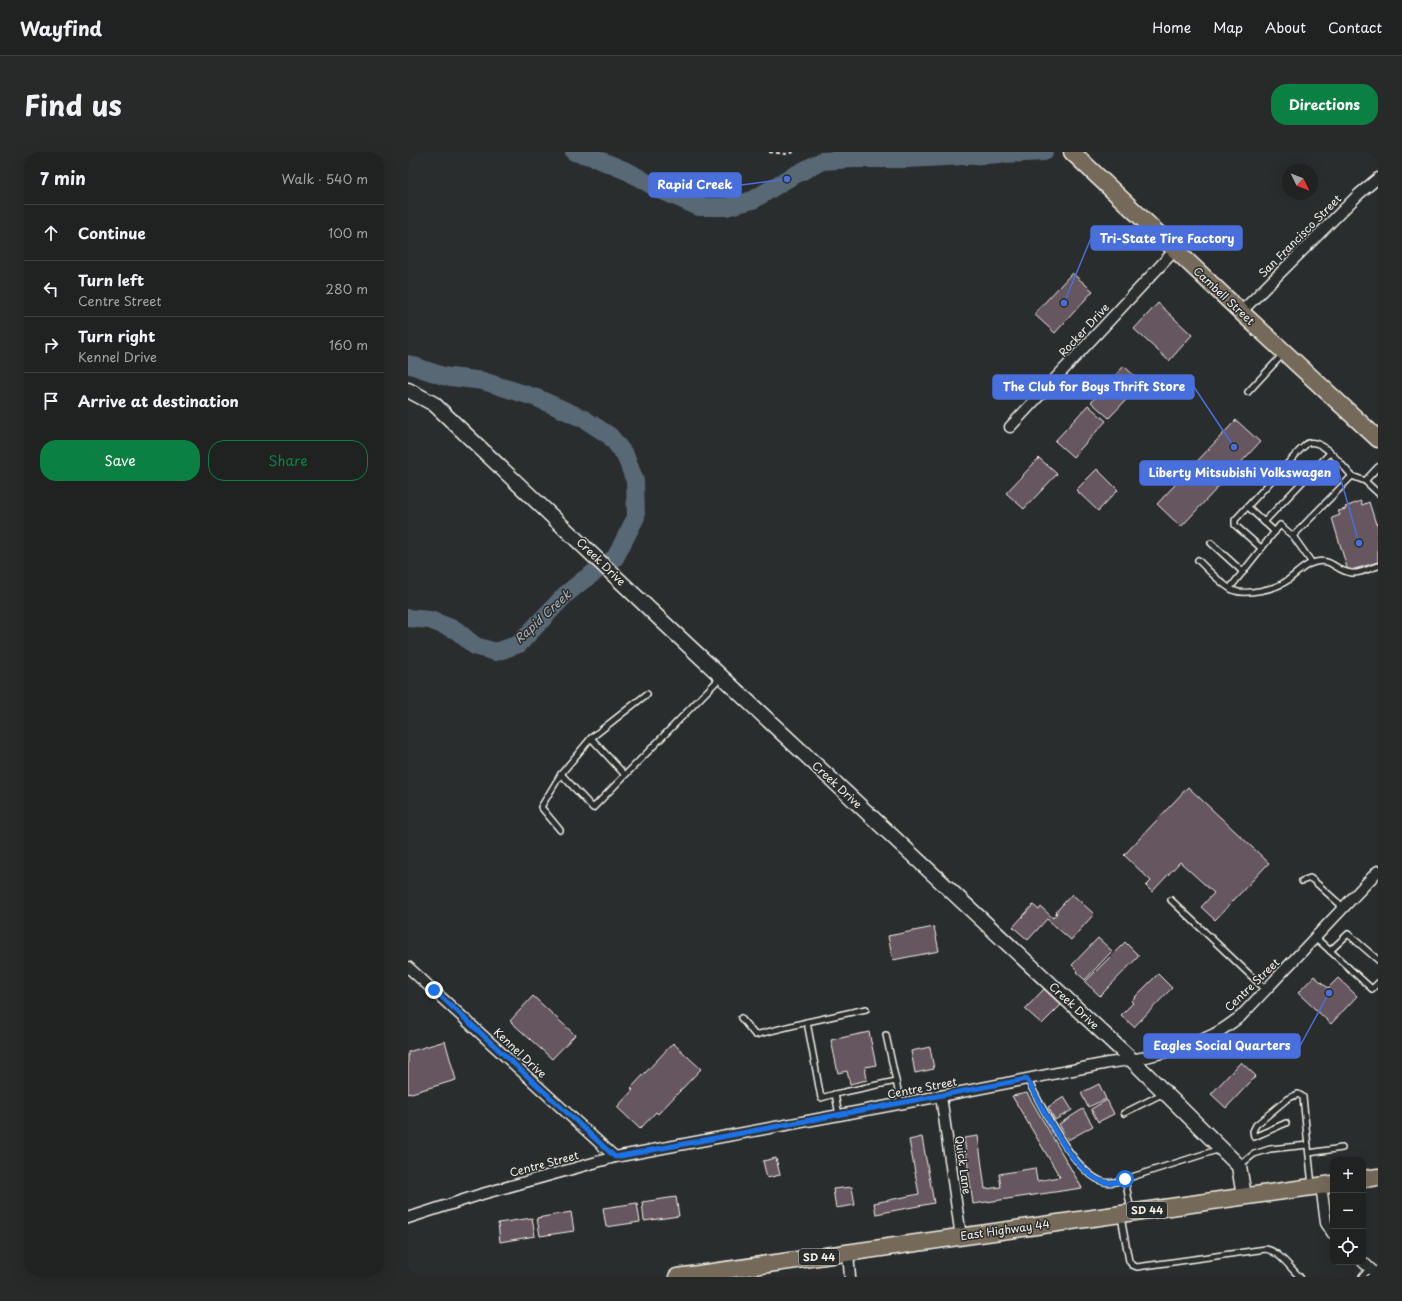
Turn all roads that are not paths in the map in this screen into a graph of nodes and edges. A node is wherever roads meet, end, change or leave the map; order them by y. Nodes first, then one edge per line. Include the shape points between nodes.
1 (1072, 152) edge
2 (1378, 178) edge
3 (1175, 250) junction
4 (1241, 312) junction
5 (1285, 352) junction
6 (408, 390) edge
7 (1248, 392) dead end
8 (1010, 427) dead end
9 (1377, 438) edge
10 (1330, 453) junction
11 (1378, 468) edge
12 (1352, 476) junction
13 (1365, 481) junction
14 (1378, 492) edge
15 (1248, 507) junction
16 (1264, 522) junction
17 (1275, 532) junction
18 (1293, 536) junction
19 (1212, 543) dead end
20 (1261, 548) junction
21 (1198, 560) dead end
22 (1312, 563) junction
23 (1378, 566) edge
24 (1242, 572) junction
25 (1230, 588) junction
26 (721, 676) junction
27 (647, 694) dead end
28 (591, 738) junction
29 (561, 774) junction
30 (625, 775) junction
31 (560, 830) dead end
32 (1378, 871) edge
33 (1302, 881) dead end
34 (1171, 900) dead end
35 (1344, 908) junction
36 (1316, 938) junction
37 (1330, 951) junction
38 (1378, 960) edge
39 (408, 967) edge
40 (1378, 984) edge
41 (1266, 990) junction
42 (866, 1009) dead end
43 (741, 1018) dead end
44 (807, 1022) junction
45 (886, 1035) dead end
46 (1133, 1060) junction
47 (1027, 1079) junction
48 (896, 1081) junction
49 (1165, 1092) junction
50 (835, 1094) junction
51 (941, 1096) junction
52 (901, 1104) junction
53 (1124, 1113) dead end
54 (839, 1115) junction
55 (1286, 1123) dead end
56 (1308, 1145) junction
57 (1221, 1148) junction
58 (1342, 1148) dead end
59 (1309, 1153) junction
60 (615, 1157) junction
61 (1239, 1166) junction
62 (1378, 1177) edge
63 (1125, 1179) junction
64 (1366, 1179) edge
65 (1322, 1185) edge
66 (1244, 1196) junction
67 (1126, 1213) junction
68 (408, 1218) edge
69 (1330, 1229) edge
70 (960, 1237) junction
71 (848, 1253) junction
72 (1366, 1265) edge
73 (1378, 1276) edge
74 (677, 1277) edge
75 (850, 1277) edge
76 (1300, 1277) edge
77 (1362, 1277) edge

1 - 3 main road, Cambell Street
2 - 4 street, San Francisco Street
3 - 4 main road, Cambell Street
3 - 8 street, Rocker Drive
4 - 5 main road, Cambell Street
5 - 7 lane
5 - 9 main road, Cambell Street
6 - 26 street, Creek Drive via 434,404
10 - 12 lane
10 - 15 lane via 1317,443 1308,443
10 - 16 lane
11 - 13 lane
12 - 13 lane
12 - 18 lane
13 - 14 lane
15 - 16 lane
15 - 20 lane via 1235,520 1235,525
16 - 17 lane
17 - 18 lane via 1280,525
17 - 20 lane
18 - 22 lane
19 - 24 lane
20 - 24 lane
21 - 25 lane
22 - 23 lane via 1327,561 1353,574
22 - 25 lane via 1284,583 1261,591 1244,592
24 - 25 lane
26 - 30 lane
26 - 46 street, Creek Drive
27 - 28 lane
28 - 29 lane
28 - 30 lane
29 - 30 lane via 593,808
29 - 31 lane via 541,807
32 - 35 street, Centre Street
33 - 35 lane via 1310,878 1314,880
34 - 41 lane
35 - 36 street, Centre Street
36 - 37 lane
36 - 41 street, Centre Street
37 - 38 lane via 1348,934
37 - 40 lane via 1372,989
39 - 60 street, Kennel Drive
41 - 46 street, Centre Street via 1240,1017 1216,1033 1192,1044
42 - 44 lane
43 - 44 lane via 755,1035
44 - 50 lane via 821,1098
45 - 48 lane
46 - 47 street, Centre Street
46 - 49 street, Creek Drive
47 - 51 street, Centre Street
47 - 63 lane via 1066,1148 1082,1168 1105,1182
48 - 50 lane
48 - 52 lane
49 - 53 lane
49 - 57 street, Creek Drive
50 - 54 lane
51 - 52 street, Centre Street
51 - 70 street, Quick Lane
52 - 54 street, Centre Street
54 - 60 street, Centre Street
55 - 56 lane via 1254,1137 1256,1125 1287,1099 1298,1094 1303,1097
56 - 59 lane
56 - 61 lane via 1270,1149 1254,1154
57 - 61 street, Creek Drive
57 - 63 lane
58 - 59 lane
59 - 65 lane
60 - 68 street, Centre Street via 482,1194
61 - 66 street
62 - 64 main road
63 - 67 lane
65 - 66 main road, East Highway 44 / SD 44
65 - 69 street via 1326,1223
66 - 67 main road, East Highway 44 / SD 44
67 - 70 main road, East Highway 44 / SD 44
67 - 76 lane via 1128,1261 1137,1267 1266,1249 1276,1253
70 - 71 main road, East Highway 44 / SD 44
71 - 74 main road, East Highway 44 / SD 44
71 - 75 street
72 - 73 street
72 - 77 lane

